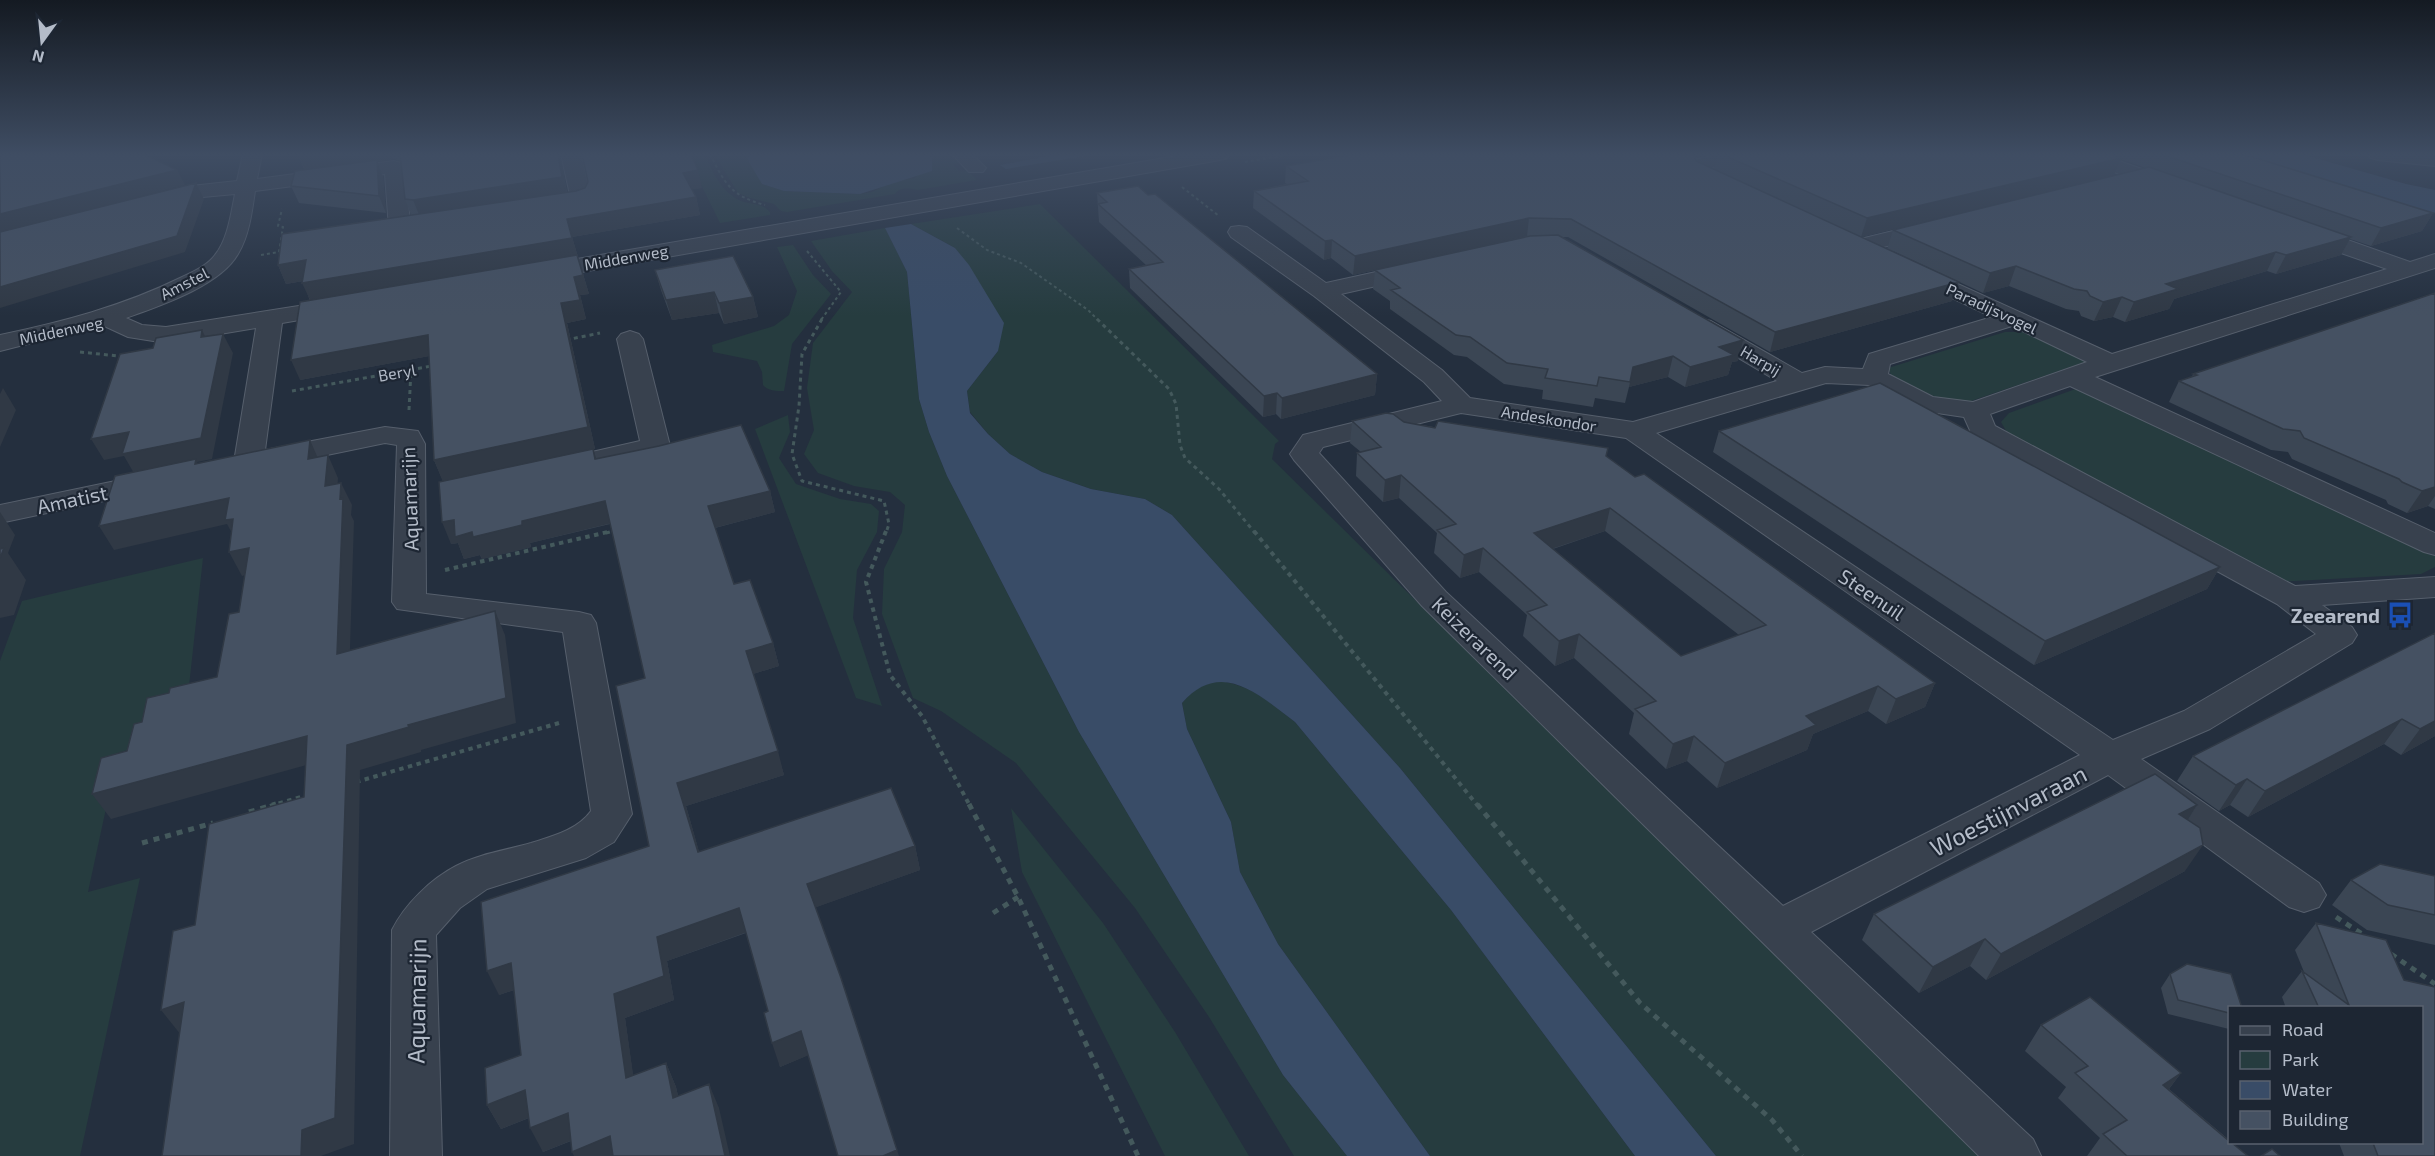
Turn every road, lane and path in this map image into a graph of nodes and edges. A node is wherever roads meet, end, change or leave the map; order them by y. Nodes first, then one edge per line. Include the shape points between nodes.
1 (240, 208) edge
2 (283, 208) edge
3 (398, 208) edge
4 (531, 208) edge
5 (774, 208) edge
6 (911, 208) edge
7 (1209, 208) edge
8 (524, 209) edge
9 (445, 222) edge
10 (1951, 223) edge
11 (949, 225) dead end
12 (2287, 226) edge
13 (791, 229) junction
14 (1239, 232) joint
15 (1839, 236) edge
16 (1860, 246) junction
17 (258, 256) dead end
18 (2435, 261) edge
19 (1436, 266) edge
20 (2409, 269) junction
21 (513, 277) edge
22 (1322, 291) junction
23 (362, 303) edge
24 (1684, 316) edge
25 (107, 318) junction
26 (2014, 318) junction
27 (270, 319) junction
28 (618, 336) joint
29 (561, 341) edge
30 (0, 344) edge
31 (2110, 363) junction
32 (434, 365) edge
33 (411, 369) junction
34 (1874, 376) junction
35 (2073, 377) junction
36 (1798, 382) junction
37 (259, 398) junction
38 (1461, 405) junction
39 (1975, 410) junction
40 (1634, 431) junction
41 (408, 437) junction
42 (563, 467) edge
43 (182, 476) edge
44 (0, 514) edge
45 (619, 530) edge
46 (2435, 545) edge
47 (411, 578) junction
48 (2435, 587) edge
49 (2289, 597) junction
50 (594, 713) junction
51 (2110, 757) junction
52 (345, 785) edge
53 (311, 795) edge
54 (244, 814) edge
55 (221, 821) edge
56 (142, 843) dead end
57 (2304, 895) joint
58 (1018, 897) junction
59 (993, 913) dead end
60 (1778, 929) junction
61 (2369, 939) edge
62 (2388, 952) edge
63 (2435, 984) edge
64 (416, 1156) edge
65 (1138, 1156) edge
66 (1803, 1156) edge
67 (2015, 1156) edge

1 - 25 street, Amstel via 230,249 218,265 175,289
2 - 17 path via 278,226 283,227 279,252
3 - 9 street via 400,229
4 - 8 street
5 - 13 path
6 - 13 street, Middenweg
7 - 14 path
10 - 16 street
11 - 66 path via 987,250 1022,263 1088,310 1169,389 1176,398 1182,453 1219,489 1640,1003 1772,1120
12 - 20 street
13 - 21 street, Middenweg
13 - 58 path via 841,292 802,354 792,454 802,481 884,501 889,524 866,582 890,675 922,716
14 - 22 street
15 - 16 street, Paradijsvogel
16 - 26 street, Paradijsvogel
18 - 20 street
19 - 22 street
20 - 31 street
22 - 38 street via 1433,376
23 - 27 street, Middenweg
24 - 36 street, Harpij
25 - 27 street, Middenweg via 138,332 166,335
25 - 30 street, Middenweg
26 - 31 street, Paradijsvogel
26 - 34 street via 1878,359
27 - 37 street
28 - 29 path
28 - 42 street via 656,446
31 - 35 street
32 - 33 path, Beryl
33 - 37 path, Beryl
33 - 41 path
34 - 36 street, Andeskondor via 1825,375
34 - 39 street via 1927,404
35 - 39 street
35 - 46 street
36 - 40 street, Andeskondor
37 - 41 street, Aquamarijn via 238,465 385,435
38 - 40 street, Andeskondor
38 - 60 street, Keizerarend via 1313,441 1304,454 1434,599
39 - 49 street via 1983,431
40 - 51 street, Steenuil
41 - 47 street, Aquamarijn via 423,497
43 - 44 street, Amatist
45 - 47 path, Aquamarijn
47 - 50 street, Aquamarijn via 409,602 579,623
48 - 49 street
49 - 51 street, Woestijnvaraan via 2340,635 2197,720
50 - 52 path
50 - 64 street, Aquamarijn via 612,813 599,831 571,847 472,877 445,896 414,930
51 - 57 street, Steenuil
51 - 60 street, Woestijnvaraan
53 - 54 path
55 - 56 path
57 - 61 path
58 - 59 path
58 - 65 path
60 - 67 street
62 - 63 path

